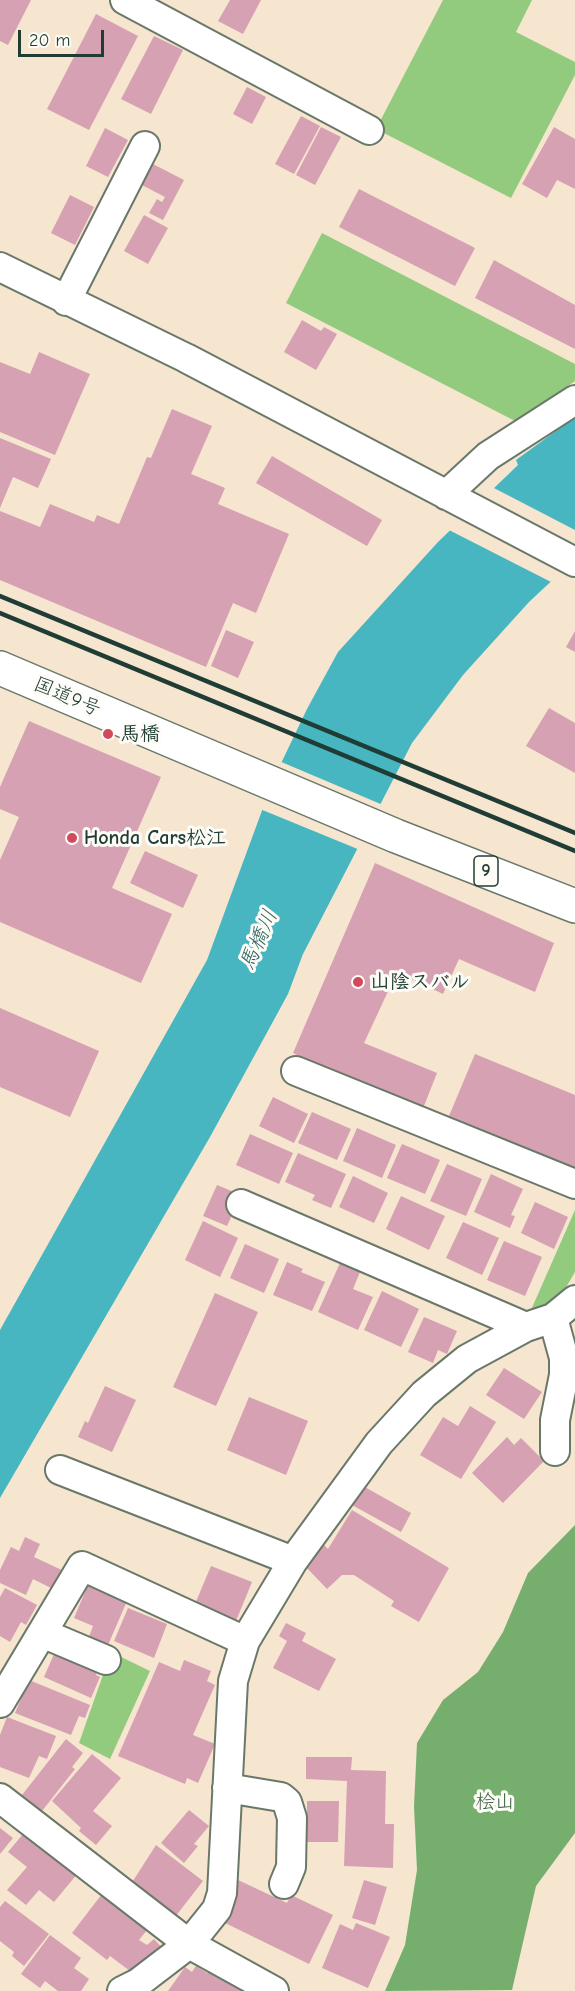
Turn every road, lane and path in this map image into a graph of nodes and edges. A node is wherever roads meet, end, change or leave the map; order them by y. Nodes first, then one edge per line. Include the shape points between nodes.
1 (125, 0) edge
2 (369, 130) dead end
3 (146, 146) dead end
4 (0, 267) edge
5 (66, 302) junction
6 (575, 400) edge
7 (455, 499) junction
8 (575, 562) edge
9 (0, 669) edge
10 (575, 906) edge
11 (296, 1071) dead end
12 (575, 1184) edge
13 (241, 1204) dead end
14 (564, 1309) edge
15 (526, 1327) junction
16 (555, 1451) dead end
17 (60, 1470) dead end
18 (292, 1561) junction
19 (42, 1633) junction
20 (245, 1641) junction
21 (106, 1660) dead end
22 (0, 1703) edge
23 (227, 1788) junction
24 (0, 1798) edge
25 (284, 1884) dead end
26 (189, 1944) junction
27 (132, 1988) edge
28 (274, 1991) edge

1 - 2 street
3 - 5 street
4 - 5 street
5 - 7 street via 186,358
6 - 7 street via 488,456
7 - 8 street
9 - 10 highway, 国道9号 / 9 via 396,836
11 - 12 street
13 - 15 street
14 - 15 street
14 - 16 street via 564,1375 555,1420
15 - 18 street via 467,1359 424,1394 378,1443
17 - 18 street
18 - 20 street
19 - 20 street via 82,1566
19 - 21 street
19 - 22 street
20 - 23 street via 233,1681
23 - 25 street via 281,1797 287,1802 292,1818 291,1867
23 - 26 street via 222,1893 213,1917
24 - 26 street
26 - 27 street
26 - 28 street

